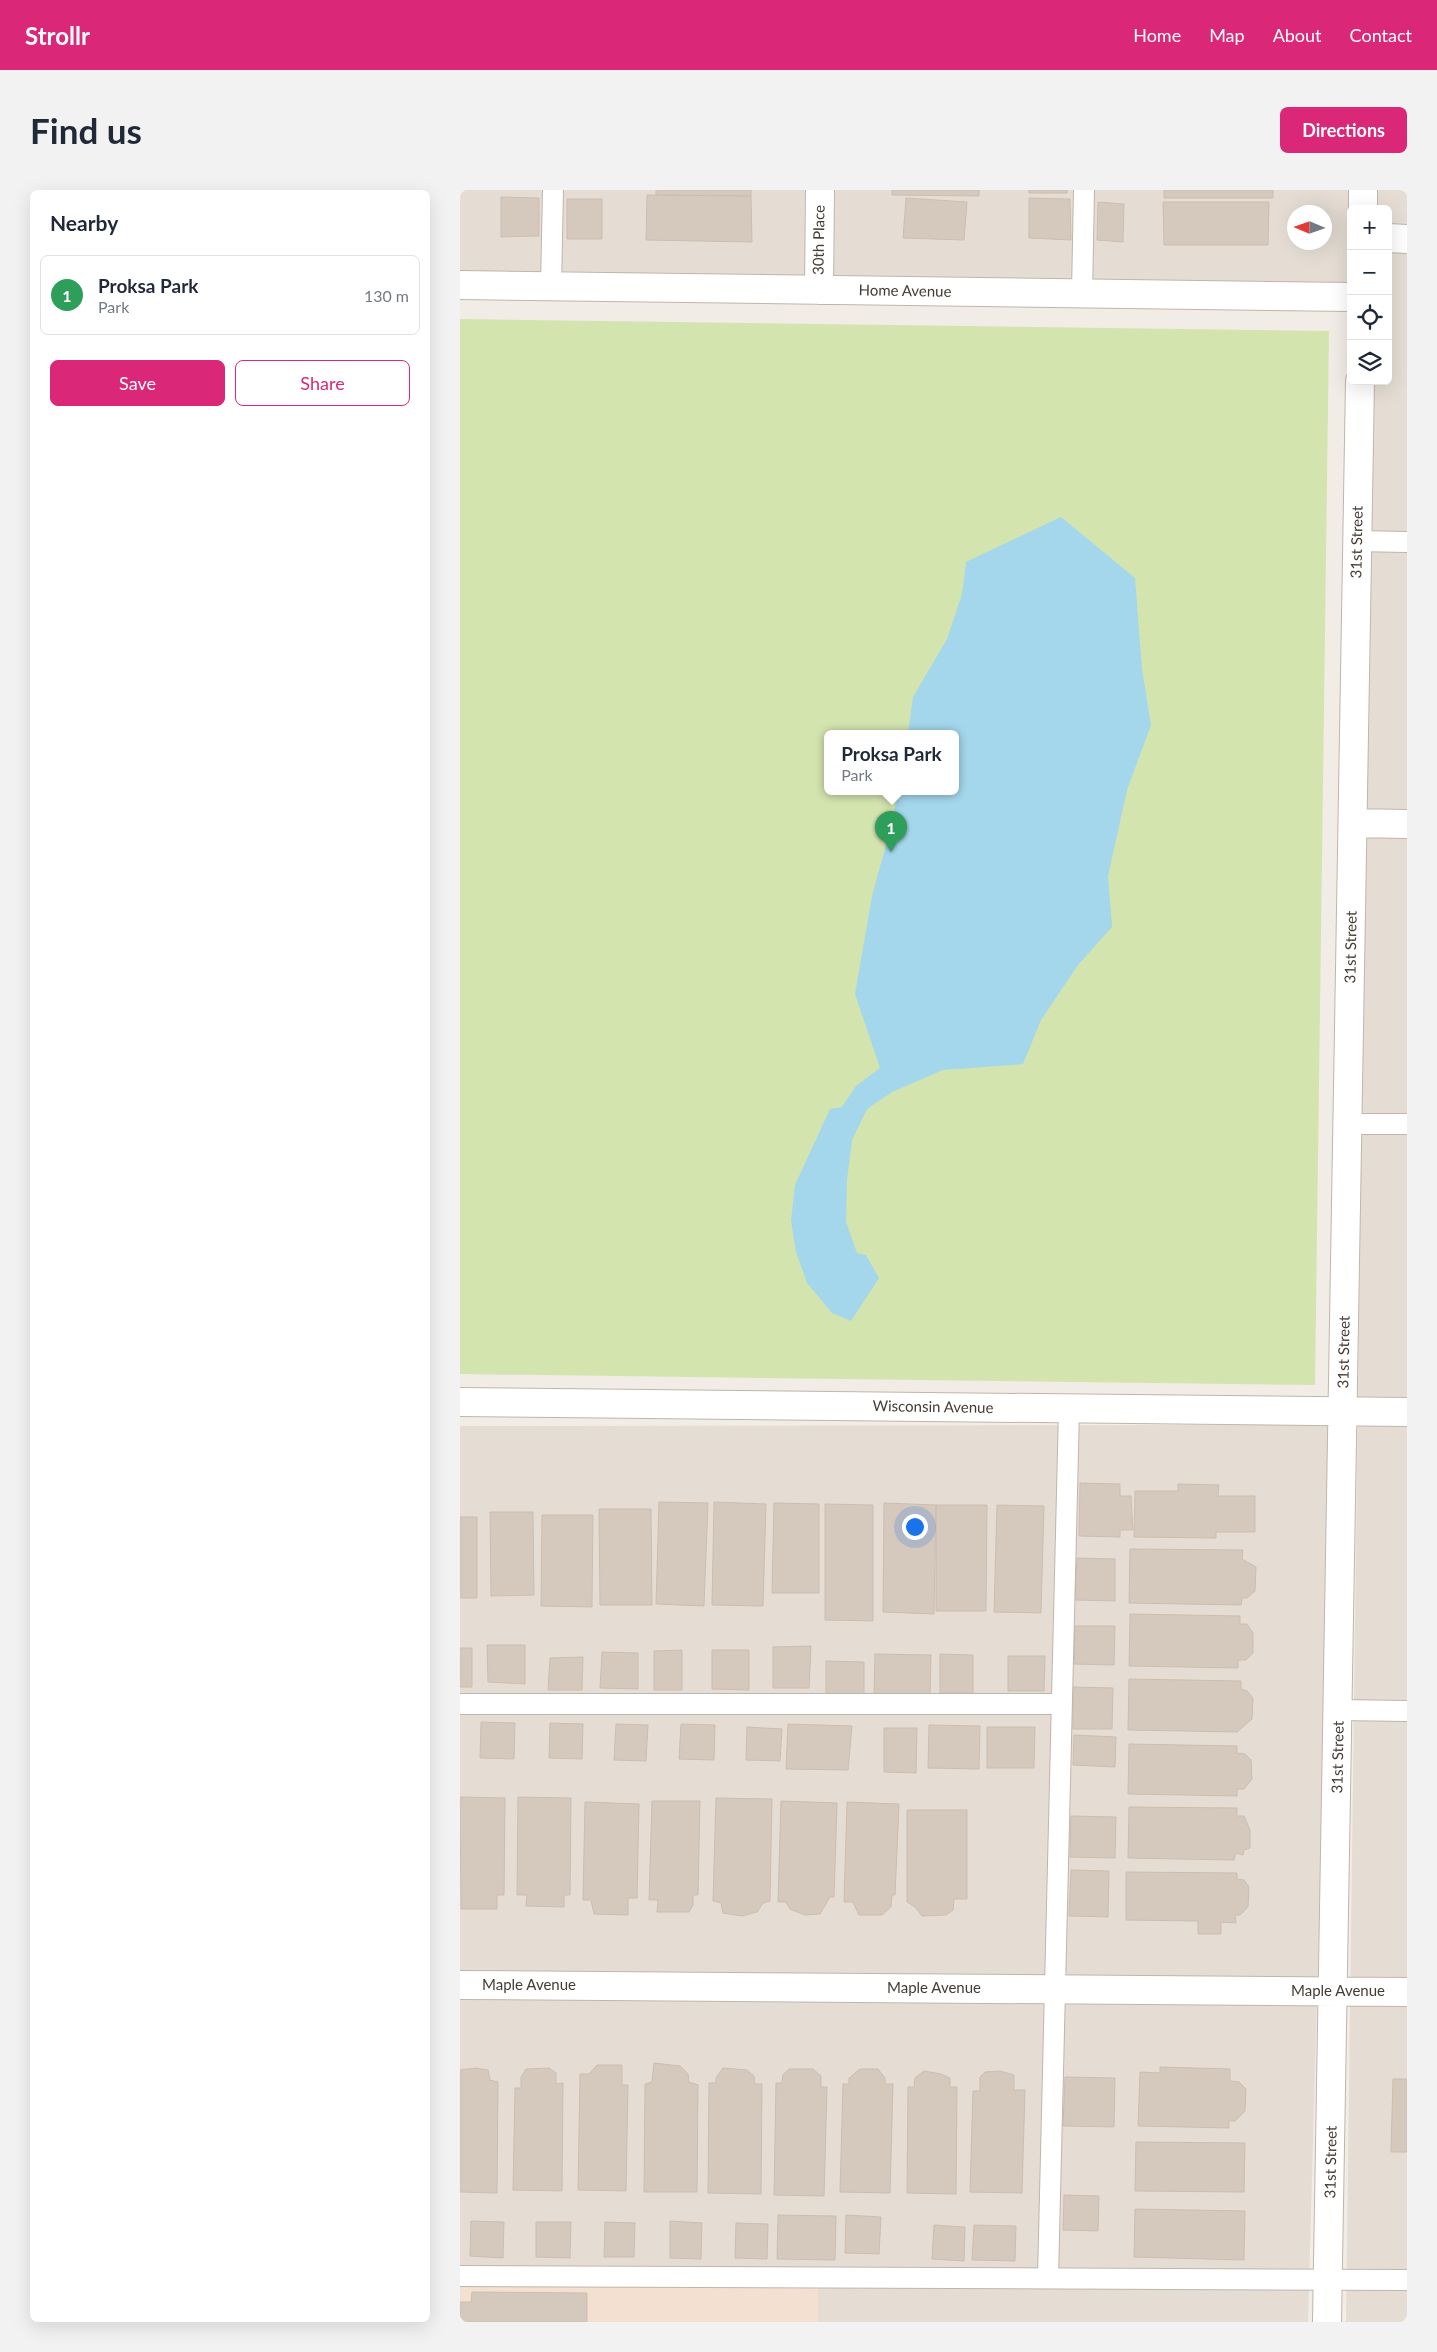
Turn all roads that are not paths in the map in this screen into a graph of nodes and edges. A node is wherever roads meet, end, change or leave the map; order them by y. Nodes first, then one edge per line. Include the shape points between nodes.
1 (553, 190) edge
2 (820, 190) edge
3 (1084, 190) edge
4 (1363, 190) edge
5 (1363, 205) edge
6 (1392, 238) edge
7 (1407, 238) edge
8 (460, 285) edge
9 (551, 286) junction
10 (818, 290) junction
11 (1082, 294) junction
12 (1347, 297) edge
13 (1360, 385) edge
14 (1357, 541) junction
15 (1407, 542) edge
16 (1353, 823) junction
17 (1407, 824) edge
18 (1348, 1124) junction
19 (1407, 1124) edge
20 (460, 1402) edge
21 (1069, 1409) junction
22 (1343, 1411) junction
23 (1407, 1412) edge
24 (460, 1704) edge
25 (1062, 1704) junction
26 (1339, 1710) junction
27 (1407, 1711) edge
28 (460, 1985) edge
29 (1055, 1989) junction
30 (1334, 1991) junction
31 (1407, 1992) edge
32 (460, 2276) edge
33 (1048, 2278) junction
34 (1328, 2279) junction
35 (1407, 2280) edge
36 (1327, 2322) edge

1 - 9 lane
2 - 10 street, 30th Place
3 - 11 lane
4 - 5 street
6 - 7 street
8 - 9 street, Home Avenue
9 - 10 street, Home Avenue
10 - 11 street, Home Avenue
11 - 12 street, Home Avenue
13 - 14 street, 31st Street
14 - 15 lane
14 - 16 street, 31st Street
16 - 17 street
16 - 18 street, 31st Street
18 - 19 lane
18 - 22 street, 31st Street
20 - 21 street, Wisconsin Avenue
21 - 22 street, Wisconsin Avenue
21 - 25 lane
22 - 23 street, Wisconsin Avenue
22 - 26 street, 31st Street
24 - 25 lane
25 - 29 lane
26 - 27 lane
26 - 30 street, 31st Street
28 - 29 street, Maple Avenue
29 - 30 street, Maple Avenue
29 - 33 lane
30 - 31 street, Maple Avenue
30 - 34 street, 31st Street
32 - 33 lane
33 - 34 lane
34 - 35 lane
34 - 36 street, 31st Street

